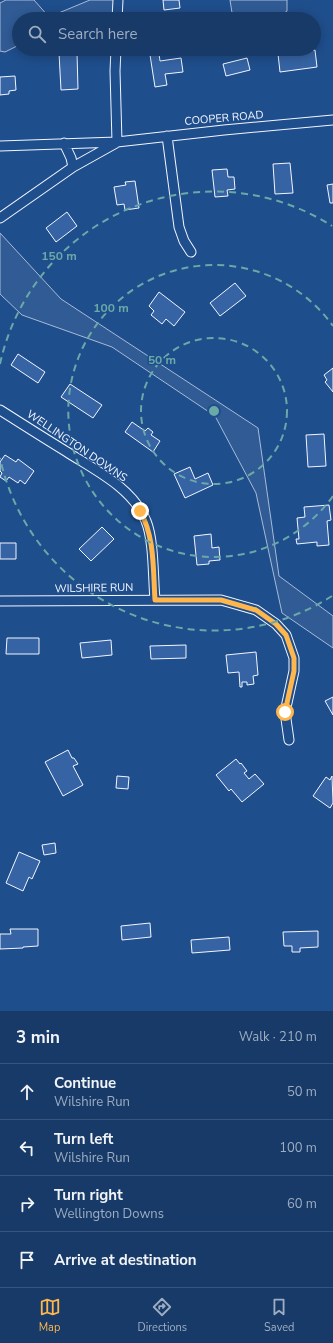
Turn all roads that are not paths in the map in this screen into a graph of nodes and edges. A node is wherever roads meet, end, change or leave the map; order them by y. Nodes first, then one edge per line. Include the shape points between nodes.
1 (118, 0) edge
2 (117, 12) edge
3 (116, 56) edge
4 (333, 120) edge
5 (167, 136) junction
6 (117, 142) junction
7 (64, 143) junction
8 (0, 146) edge
9 (73, 167) junction
10 (0, 218) edge
11 (191, 252) dead end
12 (0, 410) edge
13 (155, 600) junction
14 (0, 601) edge
15 (289, 740) dead end

1 - 2 street
3 - 6 street
4 - 5 street, COOPER ROAD
5 - 6 street, COOPER ROAD
5 - 11 street via 179,227
6 - 7 street, COOPER ROAD
6 - 9 street, COOPER ROAD
7 - 8 street, COOPER ROAD
7 - 9 street
9 - 10 street, COOPER ROAD
12 - 13 street, WELLINGTON DOWNS via 108,479 129,496 148,526
13 - 14 street, WILSHIRE RUN
13 - 15 street, WILSHIRE RUN via 221,600 256,610 276,624 286,635 294,658 294,671 285,712

